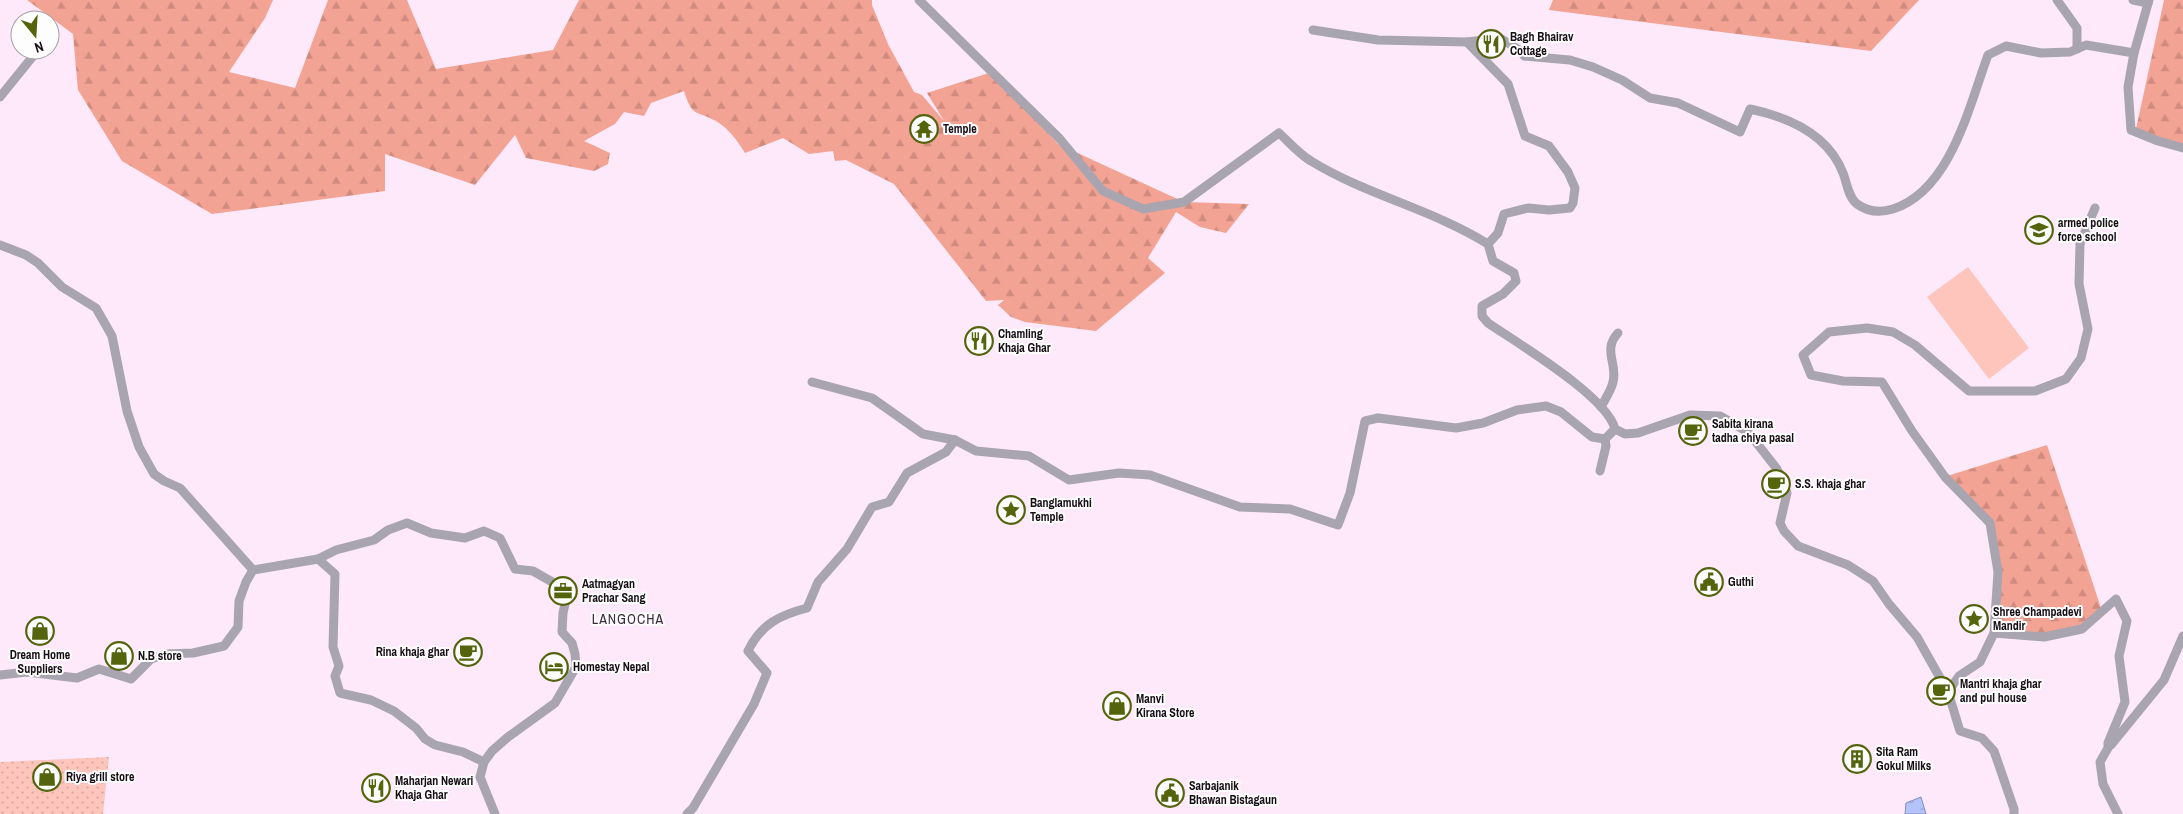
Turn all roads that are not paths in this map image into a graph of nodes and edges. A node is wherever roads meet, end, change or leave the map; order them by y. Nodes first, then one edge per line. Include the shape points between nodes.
1 (919, 0) edge
2 (2057, 0) edge
3 (2133, 0) edge
4 (2149, 2) edge
5 (1314, 30) dead end
6 (1467, 42) junction
7 (2077, 49) junction
8 (2134, 53) junction
9 (30, 60) edge
10 (0, 97) edge
11 (2183, 148) edge
12 (2095, 208) dead end
13 (1488, 244) junction
14 (0, 245) edge
15 (1618, 333) dead end
16 (812, 382) dead end
17 (1601, 407) junction
18 (1615, 428) junction
19 (1605, 438) junction
20 (955, 440) junction
21 (1600, 471) dead end
22 (318, 559) junction
23 (253, 570) junction
24 (1994, 633) junction
25 (2183, 636) edge
26 (0, 675) edge
27 (1948, 692) junction
28 (2108, 748) junction
29 (484, 762) junction
30 (495, 814) edge
31 (687, 814) edge
32 (2014, 814) edge
33 (2118, 814) edge

1 - 13 street via 1060,139 1103,191 1143,209 1184,202 1279,133 1309,160
2 - 7 street via 2077,28
3 - 4 street
4 - 8 street
5 - 6 street via 1378,40
6 - 7 street via 1500,38 1524,56 1570,60 1593,67 1650,98 1678,103 1740,132 1750,109 1781,118 1819,138 1836,157 1855,203 1882,212 1918,196 1951,154 1988,55 2006,46 2041,53
6 - 13 street via 1508,84 1525,136 1549,146 1575,188 1570,208 1528,208 1504,214 1498,233
7 - 8 street via 2086,45
8 - 11 street via 2128,87 2131,130
9 - 10 street
12 - 24 street via 2080,244 2079,284 2088,329 2081,358 2066,378 2035,391 1969,391 1915,345 1893,332 1867,328 1829,332 1803,354 1811,375 1843,382 1882,382 1945,477 1990,522 1998,572
13 - 17 street via 1493,261 1514,273 1516,281 1503,294 1482,306 1482,316 1586,391
14 - 23 street via 26,255 62,287 96,308 112,336 127,411 151,469 164,481 180,488
15 - 17 street via 1610,351 1614,380
16 - 20 street via 872,398 923,434
17 - 18 street via 1613,420
18 - 19 street
18 - 27 street via 1625,434 1638,433 1690,415 1720,416 1748,432 1776,469 1787,493 1780,523 1784,530 1798,546 1848,565 1873,581 1916,637
19 - 20 street via 1592,437 1561,412 1546,406 1517,410 1483,423 1456,428 1378,418 1365,421 1350,493 1338,525 1290,509 1240,508 1150,475 1119,473 1069,480 1029,456 976,451
19 - 21 street
20 - 31 street via 946,452 907,473 889,502 872,507 847,549 818,582 808,608 783,615 769,624 752,643 748,651 767,673 754,704
22 - 23 street
22 - 29 street via 335,574 333,647 339,666 335,676 340,693 371,700 394,711 416,728 425,740
22 - 29 street via 336,550 374,540 407,523 431,533 465,538 484,531 500,538 515,569 533,571 568,591 562,632 572,643 576,667 555,703 497,746
23 - 26 street via 239,601 238,627 224,646 150,659 132,679 99,670 77,678 27,672
24 - 27 street via 1980,662 1959,676
24 - 28 street via 2044,636 2082,629 2116,599 2127,621 2120,656 2126,702
25 - 28 street via 2164,680
27 - 32 street via 1960,731 1982,738 1994,751
28 - 33 street via 2100,762 2103,784
29 - 30 street via 480,777

